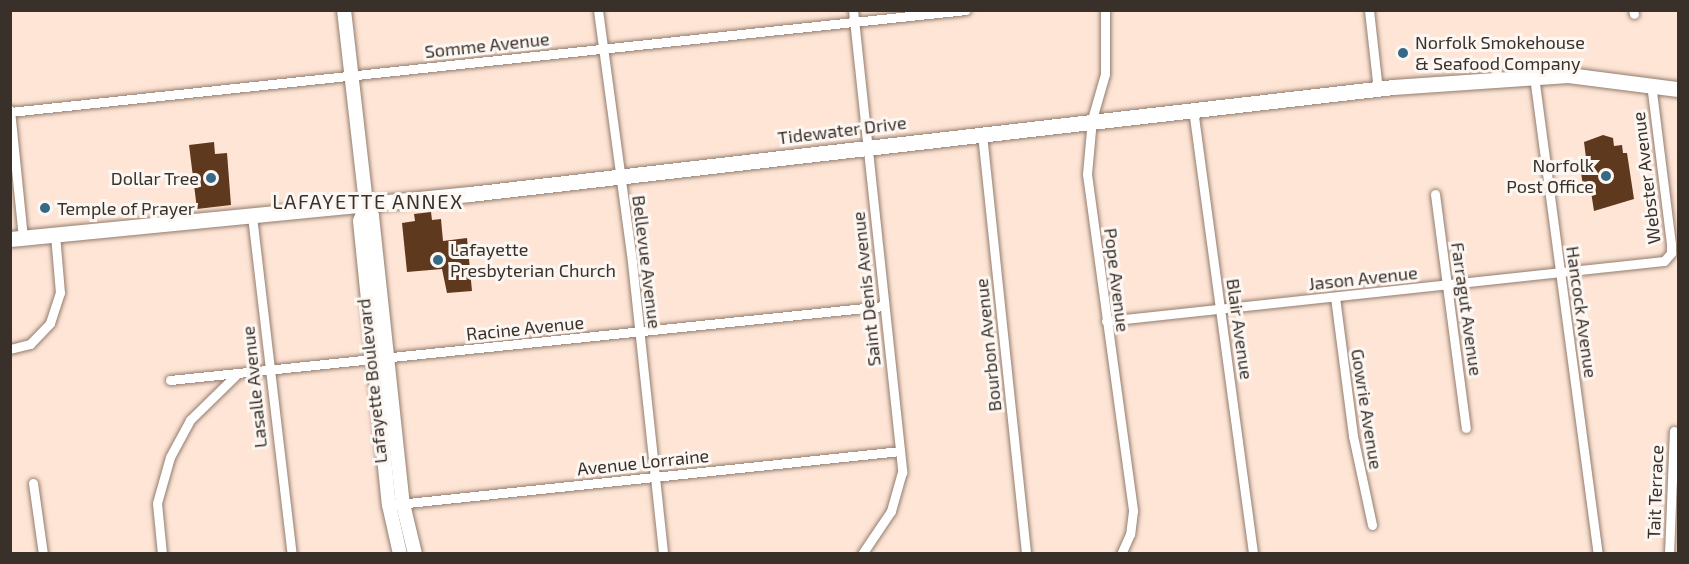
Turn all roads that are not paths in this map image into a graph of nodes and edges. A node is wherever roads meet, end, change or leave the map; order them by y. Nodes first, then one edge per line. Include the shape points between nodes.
1 (344, 10) edge
2 (598, 10) edge
3 (853, 10) edge
4 (966, 10) edge
5 (1105, 10) edge
6 (1369, 10) edge
7 (854, 23) junction
8 (602, 49) junction
9 (352, 76) junction
10 (1534, 76) junction
11 (1651, 83) junction
12 (1678, 89) edge
13 (1378, 90) junction
14 (1193, 109) junction
15 (11, 111) edge
16 (1092, 119) junction
17 (982, 134) junction
18 (867, 147) junction
19 (620, 177) junction
20 (1435, 194) dead end
21 (366, 204) junction
22 (252, 216) junction
23 (55, 235) junction
24 (17, 239) edge
25 (1664, 261) junction
26 (1678, 261) edge
27 (1624, 266) joint
28 (1560, 273) junction
29 (1447, 286) junction
30 (1335, 297) junction
31 (884, 306) junction
32 (1220, 309) junction
33 (1106, 321) junction
34 (640, 332) junction
35 (10, 349) edge
36 (381, 360) junction
37 (269, 373) junction
38 (235, 376) junction
39 (170, 380) dead end
40 (1466, 428) dead end
41 (1674, 431) dead end
42 (900, 452) junction
43 (655, 477) junction
44 (33, 483) dead end
45 (396, 505) junction
46 (1372, 525) dead end
47 (43, 554) edge
48 (162, 554) edge
49 (292, 554) edge
50 (400, 554) edge
51 (415, 554) edge
52 (663, 554) edge
53 (862, 554) edge
54 (1026, 554) edge
55 (1120, 554) edge
56 (1253, 554) edge
57 (1598, 554) edge
58 (1669, 554) edge

1 - 9 main road, Lafayette Boulevard
2 - 8 street, Bellevue Avenue
3 - 7 street, Saint Denis Avenue
4 - 7 street, Somme Avenue
5 - 16 street, Pope Avenue via 1105,74
6 - 13 street
7 - 8 street, Somme Avenue
7 - 18 street, Saint Denis Avenue
8 - 9 street, Somme Avenue
8 - 19 street, Bellevue Avenue
9 - 15 street, Somme Avenue
9 - 21 main road, Lafayette Boulevard
10 - 11 highway, Tidewater Drive via 1602,76
10 - 13 highway, Tidewater Drive
10 - 28 street, Hancock Avenue
11 - 12 highway, Tidewater Drive
11 - 25 street, Webster Avenue via 1671,244 1671,253
13 - 14 highway, Tidewater Drive
14 - 16 highway, Tidewater Drive
14 - 32 street, Blair Avenue
15 - 24 street
16 - 17 highway, Tidewater Drive
16 - 33 street, Pope Avenue via 1087,174
17 - 18 highway, Tidewater Drive
17 - 54 street, Bourbon Avenue
18 - 19 highway, Tidewater Drive
18 - 31 street, Saint Denis Avenue
19 - 21 highway, Tidewater Drive
19 - 34 street, Bellevue Avenue
20 - 29 street, Farragut Avenue
21 - 22 highway, Tidewater Drive
21 - 36 main road, Lafayette Boulevard via 360,217
22 - 23 highway, Tidewater Drive
22 - 37 street, Lasalle Avenue
23 - 24 highway, Tidewater Drive
23 - 35 street via 60,293 50,323 30,344
25 - 26 street
25 - 27 street, Webster Avenue
27 - 28 street, Jason Avenue
28 - 29 street, Jason Avenue
28 - 57 street, Hancock Avenue
29 - 30 street, Jason Avenue
29 - 40 street, Farragut Avenue
30 - 32 street, Jason Avenue
30 - 46 street, Gowrie Avenue via 1353,436
31 - 34 street, Racine Avenue
31 - 42 street, Saint Denis Avenue
32 - 33 street, Jason Avenue
32 - 56 street, Blair Avenue
33 - 55 street, Pope Avenue via 1133,510 1130,534
34 - 36 street, Racine Avenue
34 - 43 street, Bellevue Avenue
36 - 37 street, Racine Avenue
36 - 45 main road, Lafayette Boulevard
37 - 38 street, Racine Avenue
37 - 49 street, Lasalle Avenue
38 - 39 street, Racine Avenue
38 - 48 street via 190,420 170,457 157,504
41 - 58 street, Tait Terrace
42 - 43 street, Avenue Lorraine
42 - 53 street, Saint Denis Avenue via 897,496
43 - 45 street, Avenue Lorraine
43 - 52 street, Bellevue Avenue
44 - 47 street
45 - 50 main road, Lafayette Boulevard
45 - 51 main road, Lafayette Boulevard

